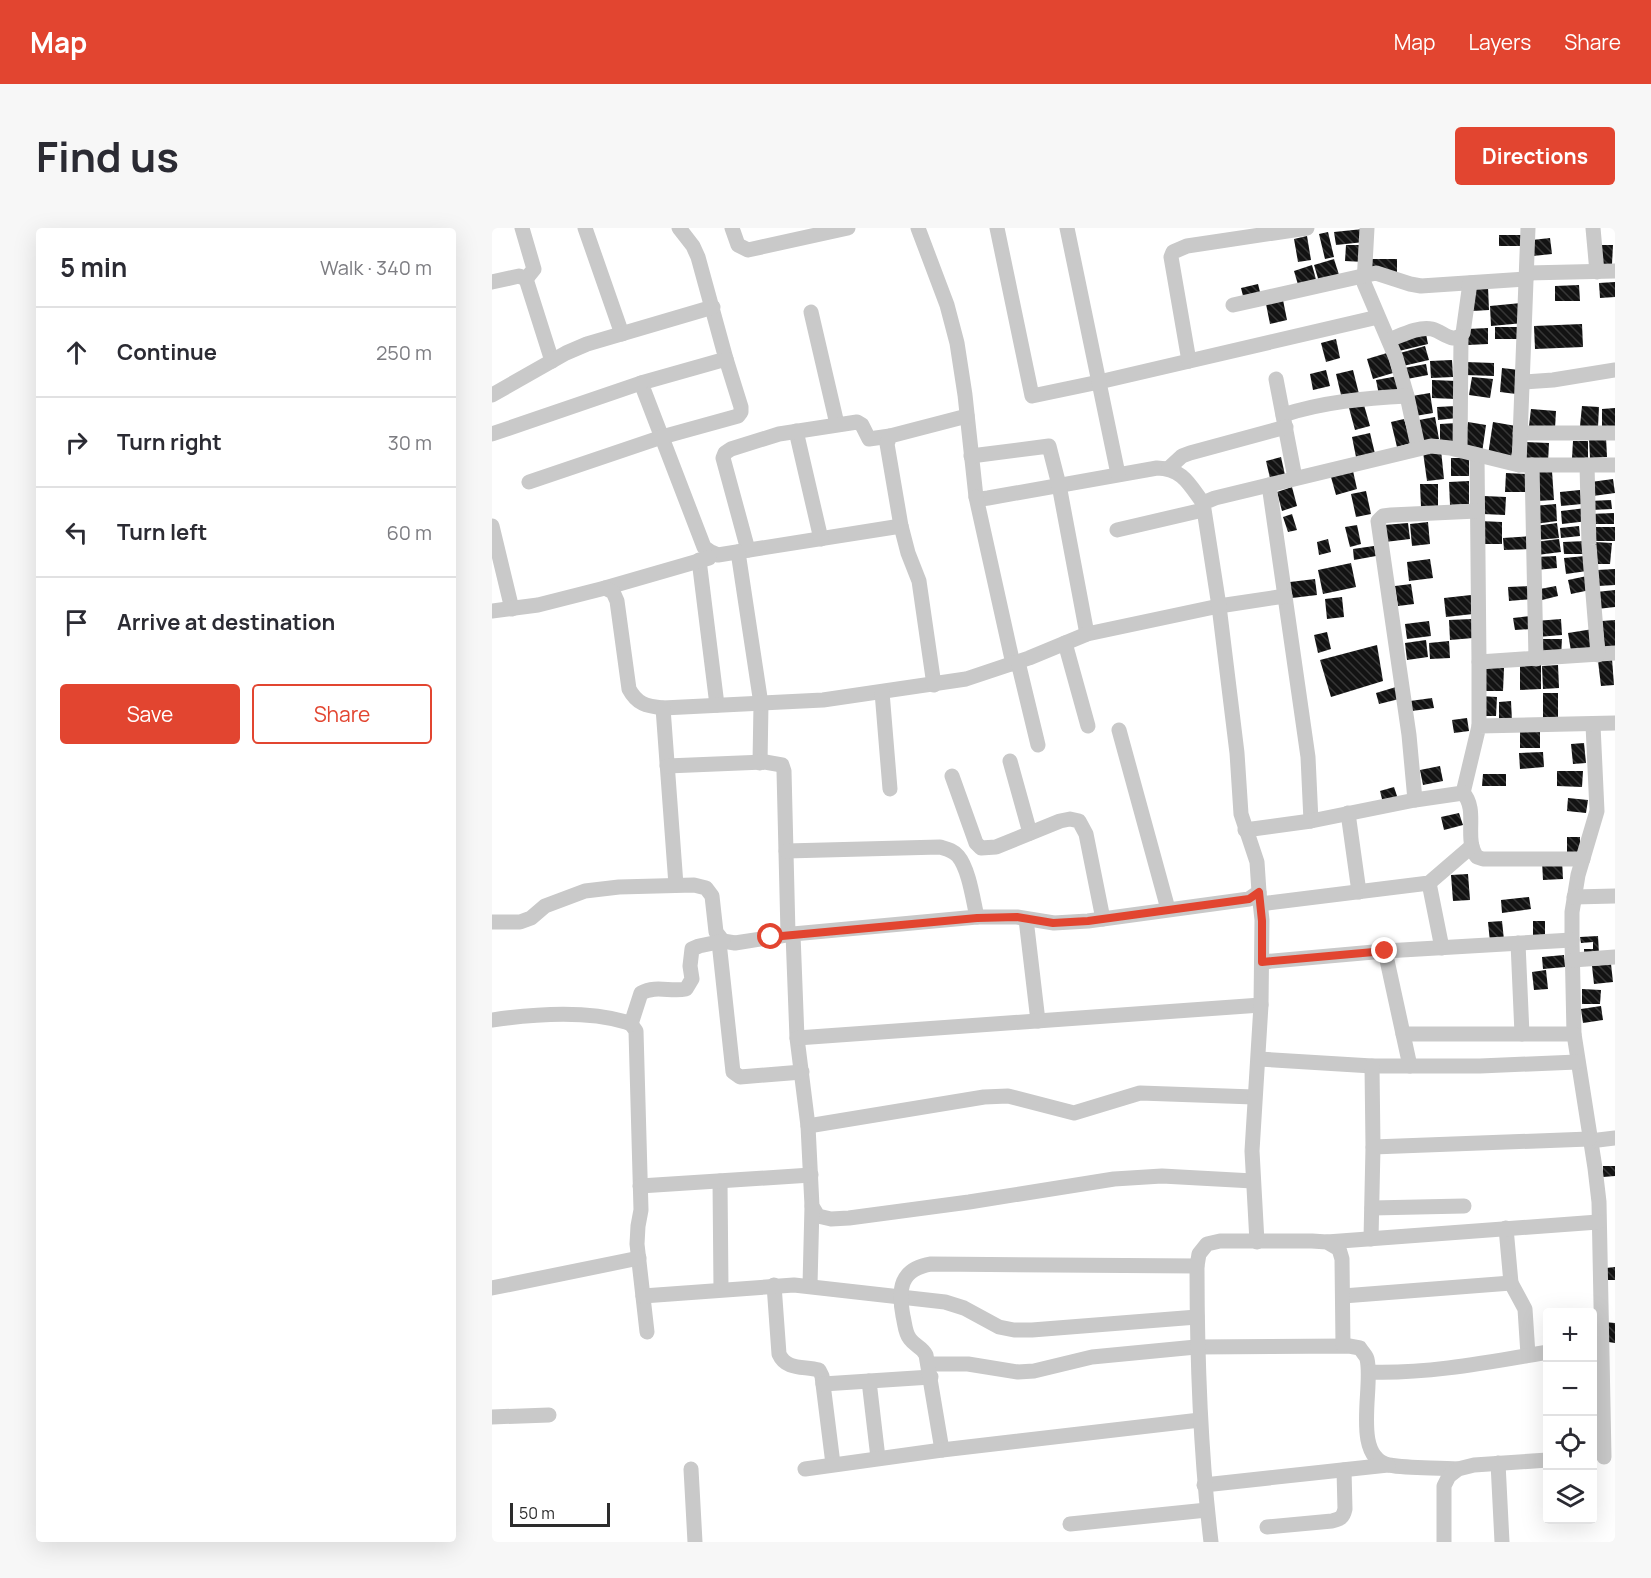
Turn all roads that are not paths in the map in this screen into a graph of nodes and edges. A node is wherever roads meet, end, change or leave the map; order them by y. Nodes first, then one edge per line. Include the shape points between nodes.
1 (522, 228) edge
2 (585, 228) edge
3 (679, 228) edge
4 (732, 228) edge
5 (848, 228) edge
6 (918, 228) edge
7 (997, 228) edge
8 (1067, 228) edge
9 (1306, 228) edge
10 (1367, 228) edge
11 (1528, 228) edge
12 (1593, 228) edge
13 (815, 232) edge
14 (1615, 271) edge
15 (1597, 272) junction
16 (1363, 276) junction
17 (1527, 276) junction
18 (526, 279) junction
19 (492, 282) edge
20 (1470, 283) junction
21 (1233, 306) dead end
22 (712, 307) junction
23 (811, 312) dead end
24 (1378, 317) junction
25 (622, 334) junction
26 (1461, 337) junction
27 (1389, 340) junction
28 (726, 358) junction
29 (552, 361) junction
30 (1189, 361) junction
31 (1615, 370) edge
32 (1276, 379) dead end
33 (1099, 382) junction
34 (1522, 382) junction
35 (641, 383) junction
36 (492, 395) edge
37 (1407, 396) junction
38 (967, 416) junction
39 (1284, 421) junction
40 (837, 424) junction
41 (796, 430) junction
42 (1520, 433) junction
43 (1615, 433) edge
44 (492, 434) edge
45 (890, 435) junction
46 (662, 437) junction
47 (1418, 447) junction
48 (1460, 450) junction
49 (1477, 455) junction
50 (971, 456) junction
51 (1526, 465) junction
52 (1587, 465) junction
53 (1615, 465) edge
54 (1169, 468) junction
55 (1118, 474) junction
56 (1296, 478) junction
57 (529, 482) dead end
58 (1059, 485) junction
59 (1269, 485) junction
60 (976, 497) junction
61 (1203, 507) junction
62 (1477, 511) junction
63 (492, 526) edge
64 (901, 526) junction
65 (1117, 530) dead end
66 (821, 538) junction
67 (743, 551) junction
68 (495, 555) edge
69 (718, 555) junction
70 (699, 561) junction
71 (605, 588) junction
72 (1285, 596) junction
73 (1219, 606) junction
74 (512, 609) junction
75 (492, 611) edge
76 (1087, 634) junction
77 (1065, 643) junction
78 (1615, 653) edge
79 (1598, 655) junction
80 (1536, 659) junction
81 (1479, 662) junction
82 (1015, 663) junction
83 (934, 685) junction
84 (882, 692) junction
85 (761, 704) junction
86 (717, 705) junction
87 (663, 708) junction
88 (1615, 723) edge
89 (1593, 725) junction
90 (1088, 726) dead end
91 (1479, 726) junction
92 (1119, 730) dead end
93 (1038, 745) dead end
94 (1010, 761) dead end
95 (760, 763) junction
96 (667, 766) junction
97 (952, 776) dead end
98 (890, 789) dead end
99 (1463, 793) junction
100 (1415, 800) junction
101 (1348, 813) junction
102 (1311, 821) junction
103 (1245, 830) junction
104 (1030, 833) junction
105 (1472, 846) junction
106 (989, 849) junction
107 (786, 851) junction
108 (1583, 858) junction
109 (963, 865) junction
110 (1429, 883) junction
111 (676, 885) junction
112 (1359, 892) junction
113 (1615, 896) edge
114 (1574, 897) junction
115 (1260, 898) junction
116 (1168, 909) junction
117 (977, 918) junction
118 (1026, 919) junction
119 (1103, 919) junction
120 (492, 922) edge
121 (790, 934) junction
122 (1572, 940) junction
123 (721, 941) junction
124 (1518, 943) junction
125 (1442, 948) junction
126 (1385, 951) junction
127 (1615, 957) edge
128 (1573, 960) junction
129 (1262, 962) junction
130 (1261, 1005) junction
131 (492, 1020) edge
132 (1038, 1021) junction
133 (631, 1024) junction
134 (1403, 1034) junction
135 (1521, 1034) junction
136 (1574, 1034) junction
137 (797, 1038) junction
138 (1259, 1059) junction
139 (1577, 1062) junction
140 (1410, 1065) junction
141 (1372, 1066) junction
142 (802, 1072) junction
143 (1254, 1097) junction
144 (808, 1126) junction
145 (1615, 1138) edge
146 (1590, 1140) junction
147 (1373, 1147) junction
148 (811, 1175) junction
149 (720, 1181) junction
150 (1253, 1181) junction
151 (640, 1186) junction
152 (812, 1206) junction
153 (1464, 1206) dead end
154 (1372, 1208) junction
155 (1598, 1222) junction
156 (1506, 1228) junction
157 (1371, 1239) junction
158 (1257, 1242) junction
159 (1327, 1242) junction
160 (639, 1258) junction
161 (1197, 1266) junction
162 (1511, 1283) junction
163 (774, 1285) junction
164 (810, 1285) junction
165 (492, 1288) edge
166 (721, 1289) junction
167 (643, 1296) junction
168 (900, 1296) junction
169 (1343, 1296) junction
170 (1197, 1317) junction
171 (647, 1332) dead end
172 (1343, 1345) junction
173 (1196, 1347) junction
174 (1603, 1348) edge
175 (1543, 1353) edge
176 (1528, 1355) junction
177 (930, 1370) junction
178 (1369, 1372) junction
179 (869, 1381) junction
180 (823, 1384) junction
181 (549, 1415) dead end
182 (492, 1418) edge
183 (1200, 1420) junction
184 (942, 1450) junction
185 (1604, 1457) edge
186 (878, 1458) junction
187 (1543, 1460) edge
188 (1498, 1463) junction
189 (833, 1464) junction
190 (1388, 1465) junction
191 (1458, 1468) junction
192 (691, 1469) dead end
193 (805, 1469) dead end
194 (1344, 1470) junction
195 (1204, 1485) junction
196 (1207, 1510) junction
197 (1070, 1524) dead end
198 (1268, 1527) dead end
199 (695, 1542) edge
200 (1211, 1542) edge
201 (1444, 1542) edge
202 (1502, 1542) edge

1 - 18 street via 534,269
2 - 25 street
3 - 22 street via 698,257
4 - 13 street via 738,245 748,250
5 - 13 street
6 - 38 street via 952,322
7 - 33 street via 1032,396
8 - 33 street
9 - 30 street via 1187,246 1173,252
10 - 16 street
11 - 17 street
12 - 15 street
14 - 15 street
15 - 17 street
16 - 20 street via 1384,274 1421,286
16 - 21 street
16 - 24 street
17 - 20 street
17 - 34 street
18 - 19 street via 519,276
18 - 29 street
20 - 26 street
22 - 25 street
22 - 28 street
23 - 40 street
24 - 27 street
24 - 30 street
25 - 29 street via 586,344
26 - 27 street via 1450,338 1428,328
26 - 48 street
27 - 37 street
28 - 35 street
28 - 46 street via 741,412 738,416
29 - 36 street
30 - 33 street
31 - 34 street
32 - 39 street
33 - 55 street
34 - 42 street
35 - 44 street
35 - 46 street
37 - 39 street via 1321,405
37 - 47 street
38 - 45 street
38 - 50 street
39 - 54 street via 1182,456
39 - 56 street
40 - 41 street
40 - 45 street via 860,422 872,440
41 - 66 street
41 - 67 street via 725,453
42 - 43 street
42 - 51 street
45 - 64 street via 887,444
46 - 57 street
46 - 69 street via 704,547
47 - 48 street
47 - 56 street
48 - 49 street
49 - 51 street
49 - 62 street
50 - 58 street via 1048,446
50 - 60 street
51 - 52 street
51 - 80 street
52 - 53 street
52 - 79 street
54 - 55 street
54 - 61 street via 1184,478
55 - 58 street
56 - 59 street
58 - 60 street
58 - 76 street
59 - 61 street via 1215,498
59 - 72 street
60 - 82 street
61 - 65 street
61 - 73 street
62 - 81 street
62 - 100 street via 1391,515 1378,521 1410,735
63 - 68 street
64 - 66 street
64 - 83 street via 919,581
66 - 67 street
67 - 69 street
67 - 85 street
68 - 74 street
69 - 70 street
70 - 71 street
70 - 86 street
71 - 74 street
71 - 87 street via 613,592 616,602 628,689 644,705
72 - 73 street
72 - 102 street via 1308,757
73 - 76 street
73 - 103 street
74 - 75 street
76 - 77 street
77 - 82 street
77 - 90 street
78 - 79 street
79 - 80 street
80 - 81 street
81 - 91 street
82 - 83 street
82 - 93 street
83 - 84 street
84 - 85 street
84 - 98 street
85 - 86 street
85 - 95 street
86 - 87 street
87 - 96 street
88 - 89 street
89 - 91 street
89 - 108 street via 1597,811
91 - 99 street
92 - 116 street
94 - 104 street
95 - 96 street
95 - 107 street via 782,765 784,771
96 - 111 street
97 - 106 street via 976,843
99 - 100 street
99 - 105 street via 1470,805
100 - 101 street
101 - 102 street
101 - 112 street
102 - 103 street
103 - 115 street via 1257,862
104 - 106 street
104 - 119 street via 1060,821 1079,821 1086,834
105 - 108 street via 1477,857 1483,859
105 - 110 street
106 - 109 street
107 - 109 street via 940,847 957,855
107 - 121 street
108 - 114 street
109 - 117 street
110 - 112 street
110 - 125 street
111 - 120 street via 585,891 545,906 520,922
111 - 123 street via 706,888 712,896 716,932
112 - 115 street
113 - 114 street
114 - 122 street
115 - 116 street
115 - 129 street
116 - 119 street
117 - 118 street
117 - 121 street
118 - 119 street via 1053,923
118 - 132 street
121 - 123 street via 735,943
121 - 137 street
122 - 124 street
122 - 128 street
123 - 133 street via 692,949 692,979 686,989 655,988 641,993
123 - 142 street via 733,1072 740,1077
124 - 125 street
124 - 135 street
125 - 126 street
126 - 129 street
126 - 134 street
127 - 128 street
128 - 136 street
129 - 130 street
130 - 132 street
130 - 138 street
131 - 133 street via 548,1014
132 - 137 street
133 - 151 street via 637,1044
134 - 135 street
134 - 140 street
135 - 136 street
136 - 139 street
137 - 142 street
138 - 141 street
138 - 143 street
139 - 140 street
139 - 146 street
140 - 141 street
141 - 147 street
142 - 144 street
143 - 144 street via 1140,1093 1074,1113 1008,1096 984,1097
143 - 150 street
144 - 148 street
145 - 146 street
146 - 147 street
146 - 155 street via 1598,1186
147 - 154 street
148 - 149 street
148 - 152 street
149 - 151 street
149 - 166 street
150 - 152 street via 1162,1176 1114,1179 831,1219 818,1216
150 - 158 street
151 - 160 street
152 - 164 street
153 - 154 street
154 - 157 street
155 - 156 street
155 - 174 street
156 - 157 street
156 - 162 street
157 - 159 street
158 - 159 street
158 - 161 street via 1207,1244 1199,1254
159 - 169 street via 1339,1249 1342,1259
160 - 165 street
160 - 167 street
161 - 168 street via 931,1264 919,1266 906,1275
161 - 170 street
162 - 169 street
162 - 176 street via 1525,1309
163 - 164 street
163 - 166 street
163 - 180 street via 782,1360 786,1365 819,1370
164 - 168 street
166 - 167 street
167 - 171 street
168 - 170 street via 945,1302 999,1327 1014,1329
168 - 177 street via 907,1334 923,1348
169 - 172 street
170 - 173 street
172 - 173 street
172 - 178 street via 1359,1348
173 - 177 street via 1092,1358 1018,1372 968,1364
173 - 183 street
174 - 185 street
175 - 176 street
176 - 178 street via 1439,1368
177 - 179 street
177 - 184 street
178 - 190 street via 1366,1432 1376,1460
179 - 180 street
179 - 186 street
180 - 189 street
181 - 182 street
183 - 184 street
183 - 195 street
184 - 186 street
186 - 189 street
187 - 188 street
188 - 191 street
188 - 202 street
189 - 193 street
190 - 191 street
190 - 194 street
191 - 201 street via 1444,1486
192 - 199 street
194 - 195 street
194 - 198 street via 1345,1509 1341,1518
195 - 196 street
196 - 197 street
196 - 200 street

